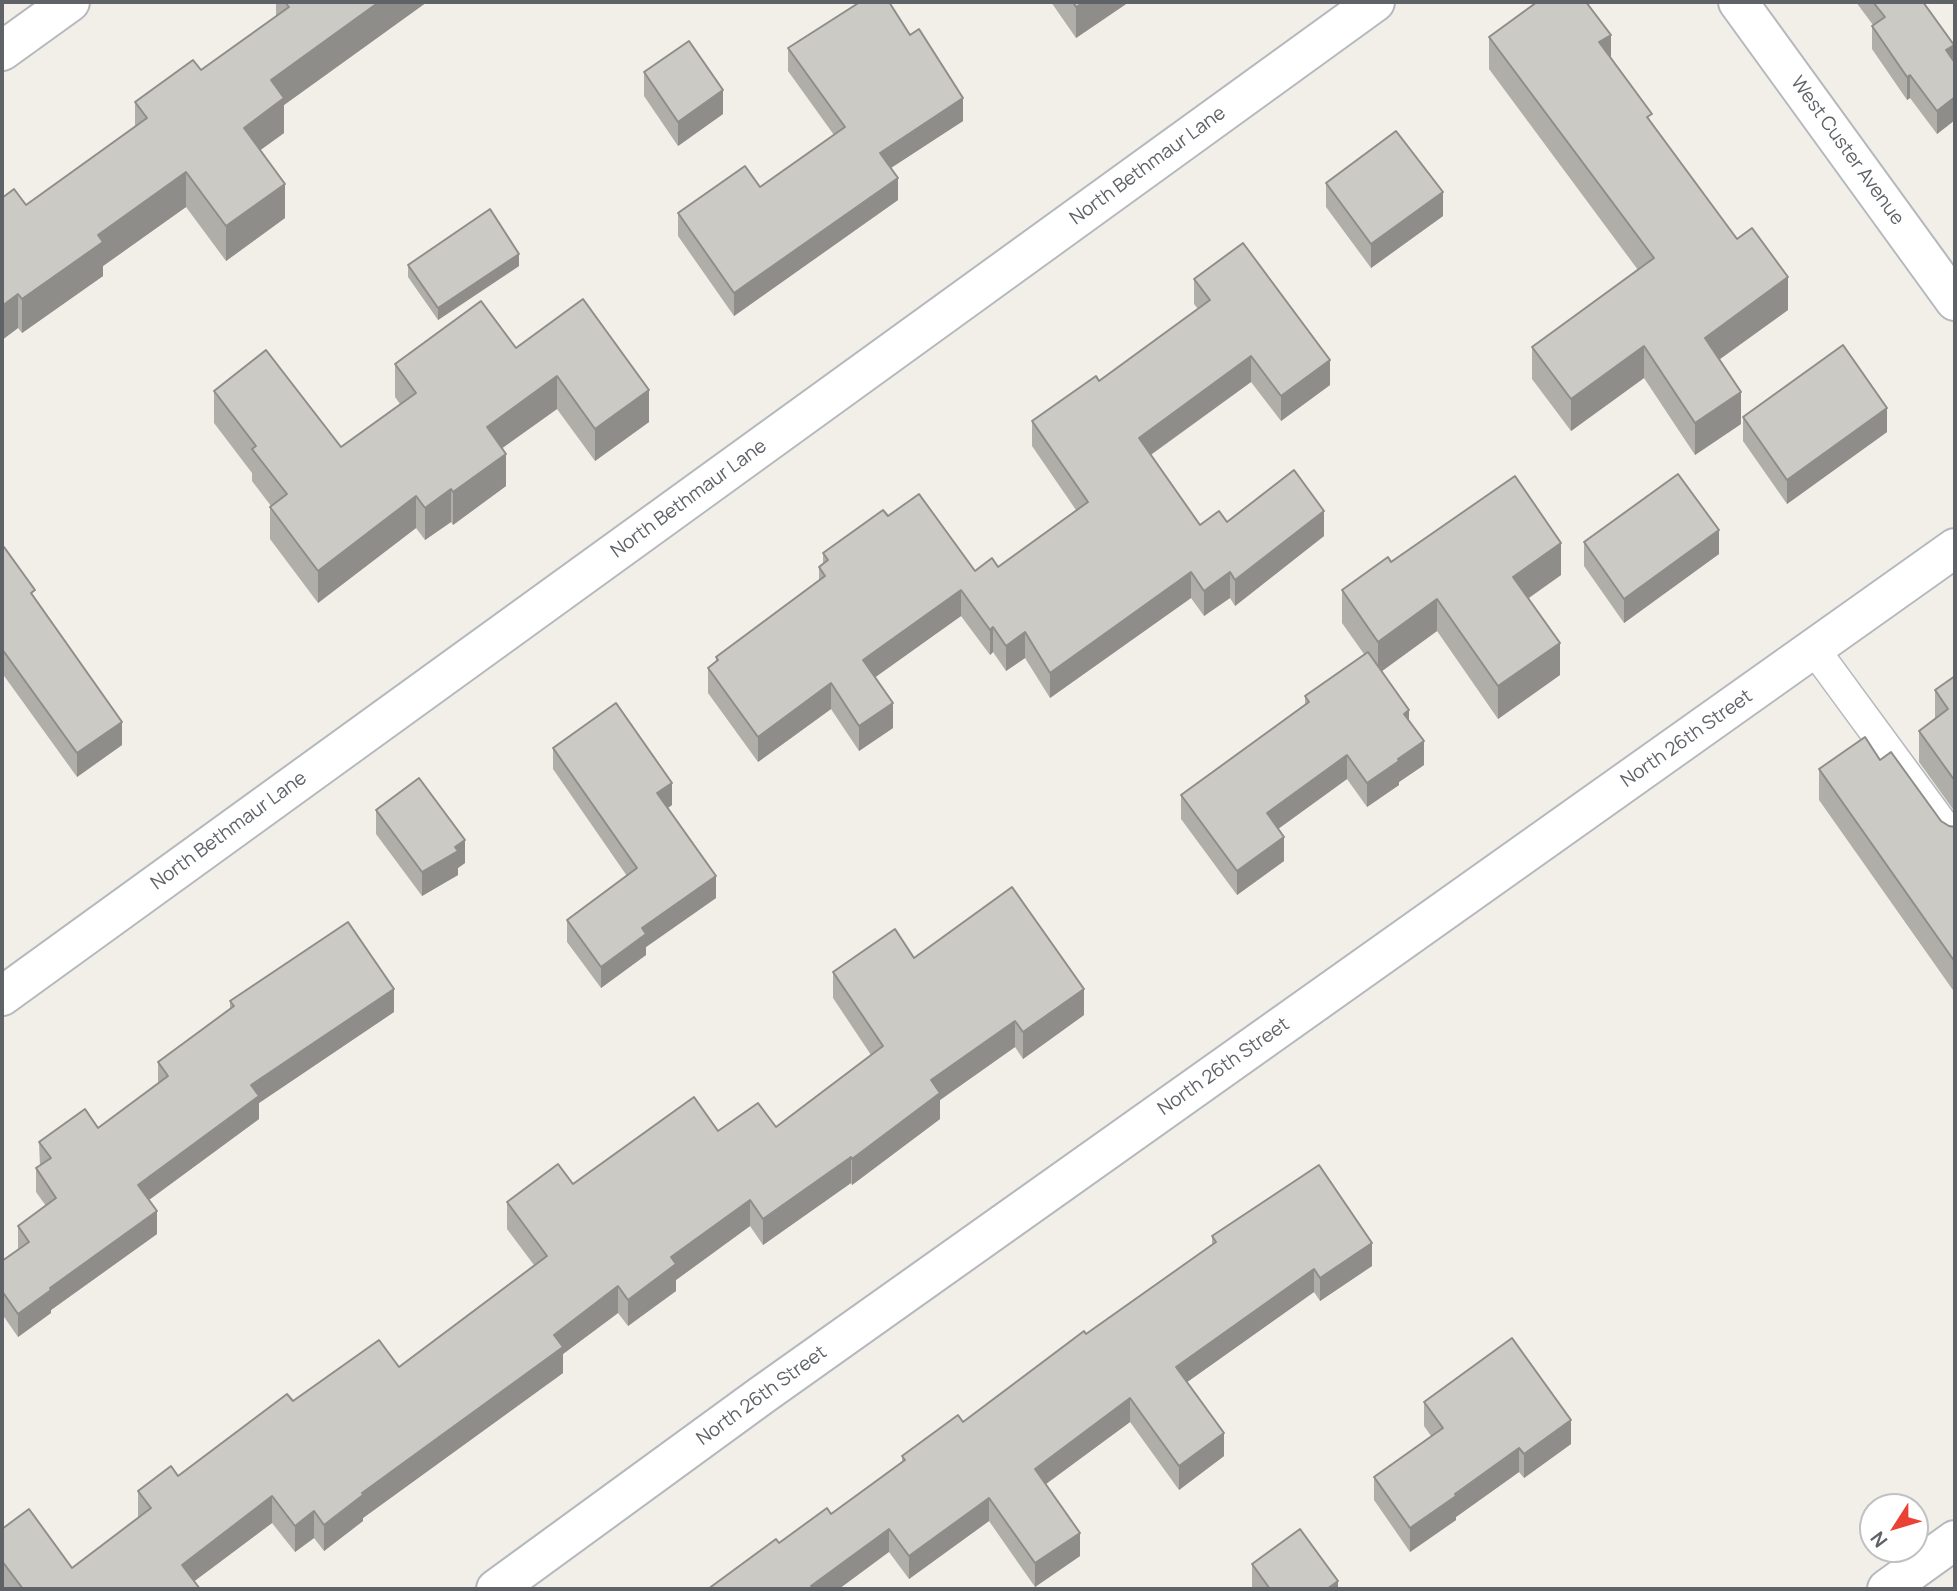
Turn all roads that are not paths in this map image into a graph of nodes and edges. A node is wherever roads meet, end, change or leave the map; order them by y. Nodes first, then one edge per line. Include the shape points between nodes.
1 (70, 2) edge
2 (1375, 2) edge
3 (1738, 2) edge
4 (2, 51) edge
5 (1955, 301) edge
6 (1955, 548) edge
7 (1814, 649) junction
8 (1955, 841) edge
9 (2, 996) edge
10 (1955, 1540) edge
11 (496, 1589) edge
12 (1887, 1589) edge

1 - 4 street
2 - 9 street, North Bethmaur Lane
3 - 5 street, West Custer Avenue
6 - 7 street, North 26th Street
7 - 8 lane
7 - 11 street, North 26th Street
10 - 12 street

